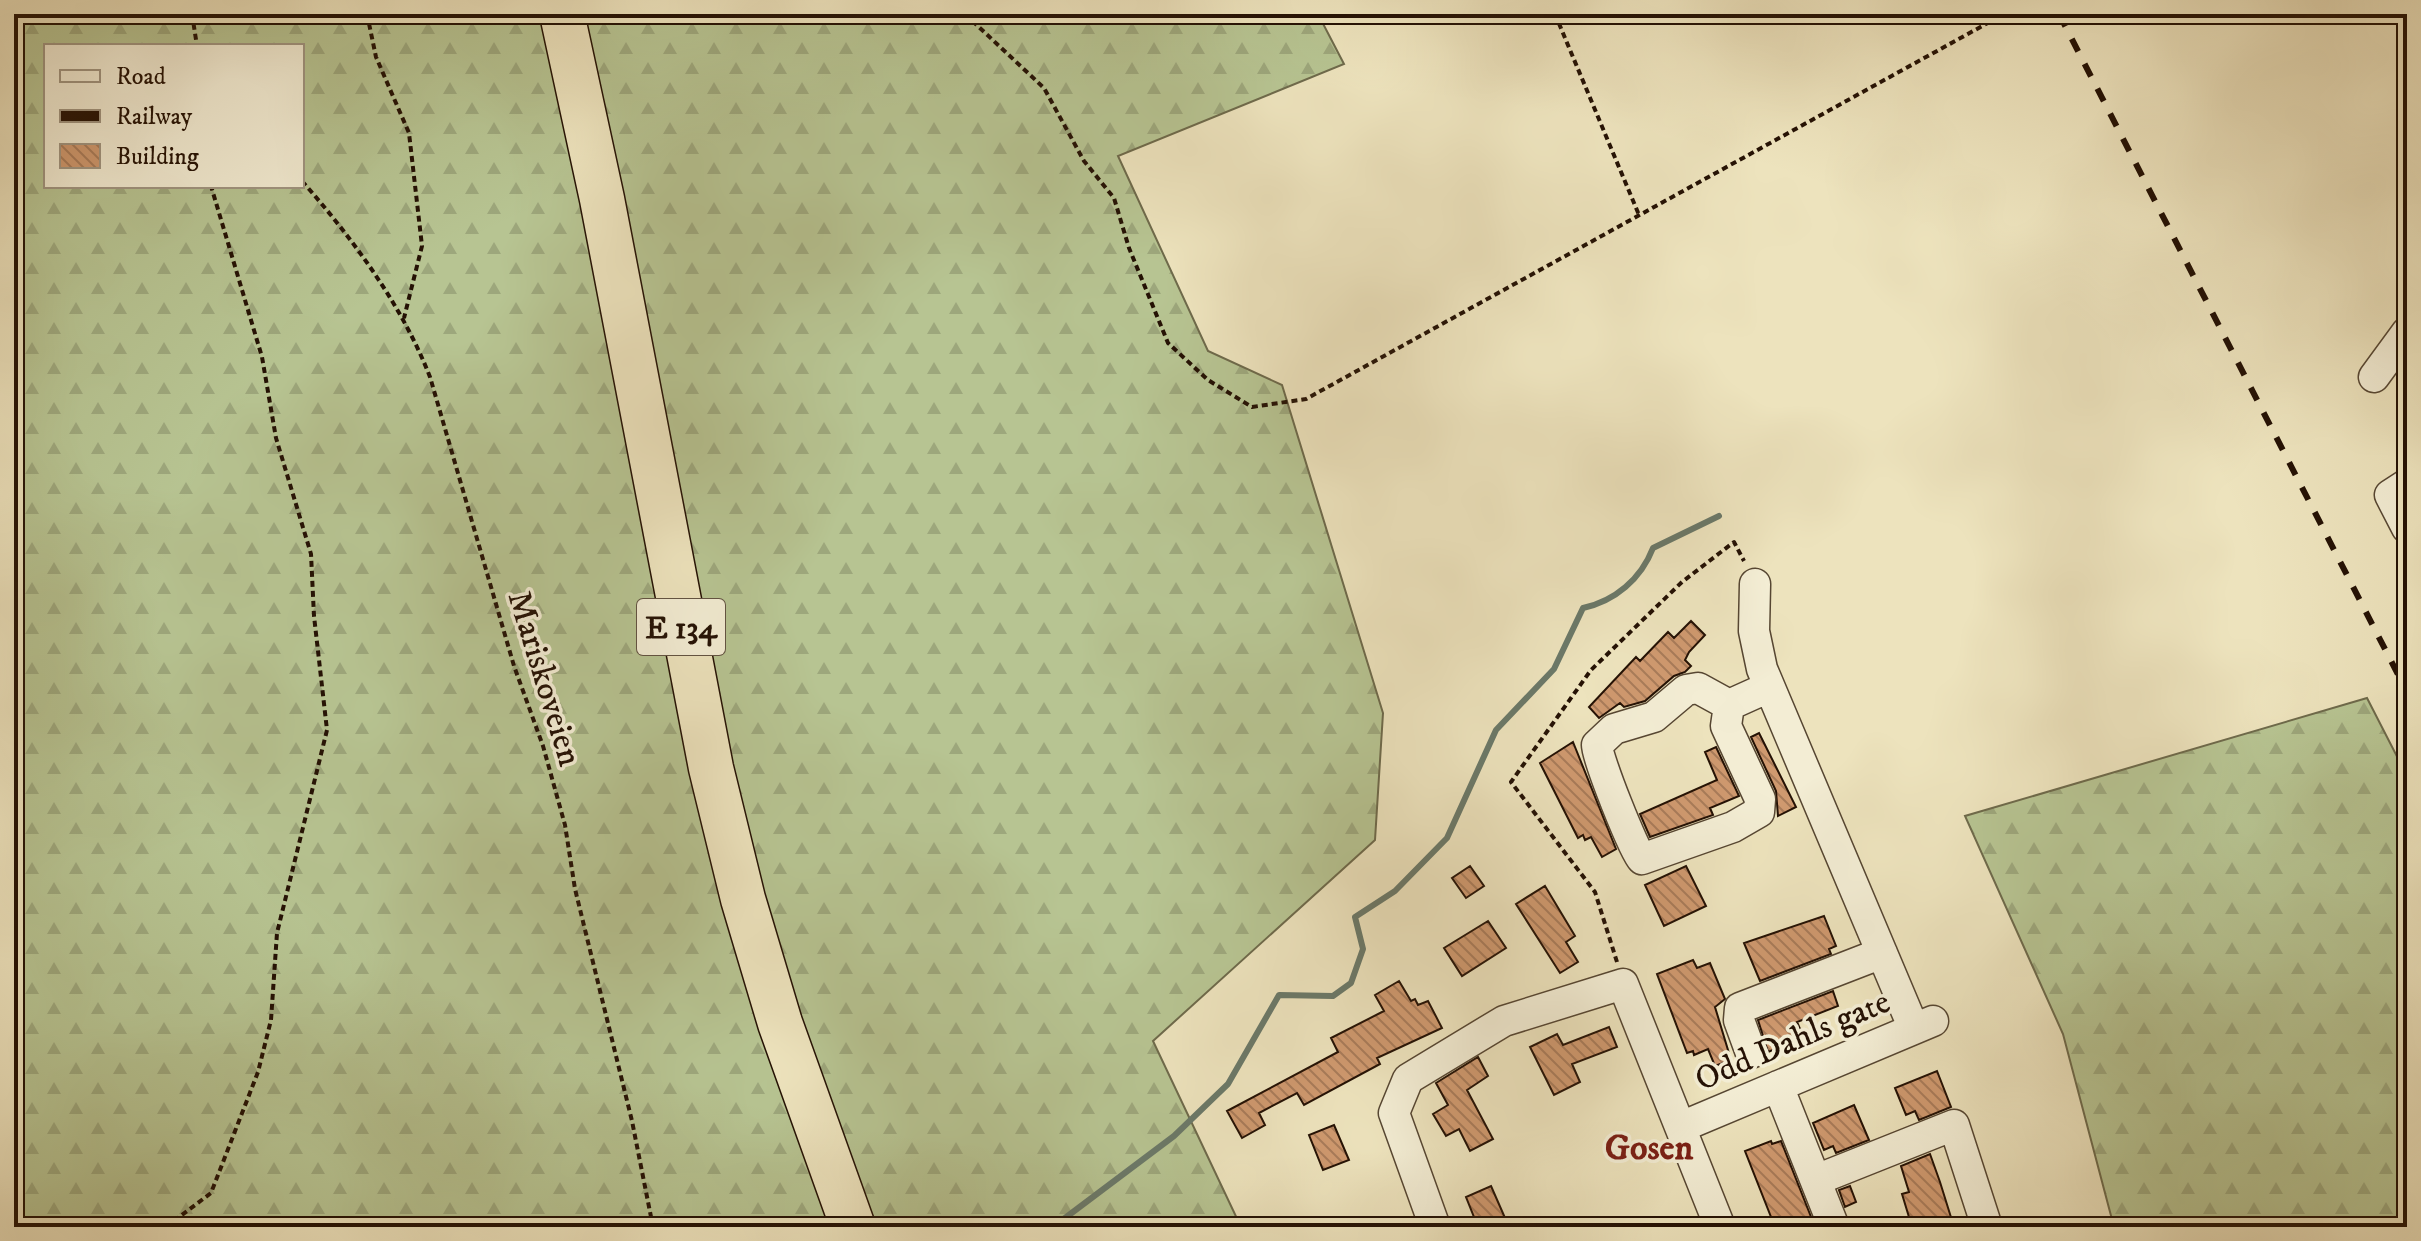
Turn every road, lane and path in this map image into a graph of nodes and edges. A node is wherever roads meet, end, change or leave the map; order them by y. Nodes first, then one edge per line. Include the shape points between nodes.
1 (192, 14) edge
2 (367, 14) edge
3 (545, 14) edge
4 (562, 14) edge
5 (965, 14) edge
6 (1555, 14) edge
7 (2004, 14) edge
8 (197, 44) edge
9 (304, 184) edge
10 (212, 188) edge
11 (1639, 215) junction
12 (404, 318) junction
13 (2407, 332) edge
14 (2374, 377) dead end
15 (2398, 490) edge
16 (2407, 528) edge
17 (1755, 584) dead end
18 (1769, 687) junction
19 (1729, 705) junction
20 (1882, 953) junction
21 (1751, 1053) dead end
22 (1778, 1086) junction
23 (1681, 1127) junction
24 (1816, 1180) junction
25 (166, 1227) edge
26 (653, 1227) edge
27 (836, 1227) edge
28 (853, 1227) edge
29 (1435, 1227) edge
30 (1720, 1227) edge
31 (1834, 1227) edge
32 (1987, 1227) edge

1 - 8 path
2 - 12 path via 376,57 409,133 422,246
3 - 27 highway, E 134 via 604,288 695,770 764,1025
4 - 28 highway, E 134 via 714,782 780,1023
5 - 11 path via 1044,88 1084,161 1114,198 1168,343 1208,380 1252,407 1306,399
6 - 11 path
7 - 11 path
9 - 12 path, Mariskoveien
10 - 25 path via 262,357 276,438 311,554 327,730 277,933 271,1020 258,1072 211,1193
12 - 26 path, Mariskoveien via 430,377 565,825 588,950
13 - 14 street
15 - 16 street
17 - 18 street via 1754,631
18 - 19 street
18 - 20 street
19 - 19 street via 1707,691 1686,690 1654,717 1606,734 1597,745 1630,840 1642,859 1733,827 1759,812 1760,799 1726,726
20 - 21 street via 1740,1008
20 - 22 street, Odd Dahls gate via 1924,1025
22 - 23 street, Odd Dahls gate
22 - 24 street
23 - 29 street via 1623,984 1504,1021 1408,1079 1394,1113
23 - 30 street
24 - 31 street
24 - 32 street via 1954,1125

